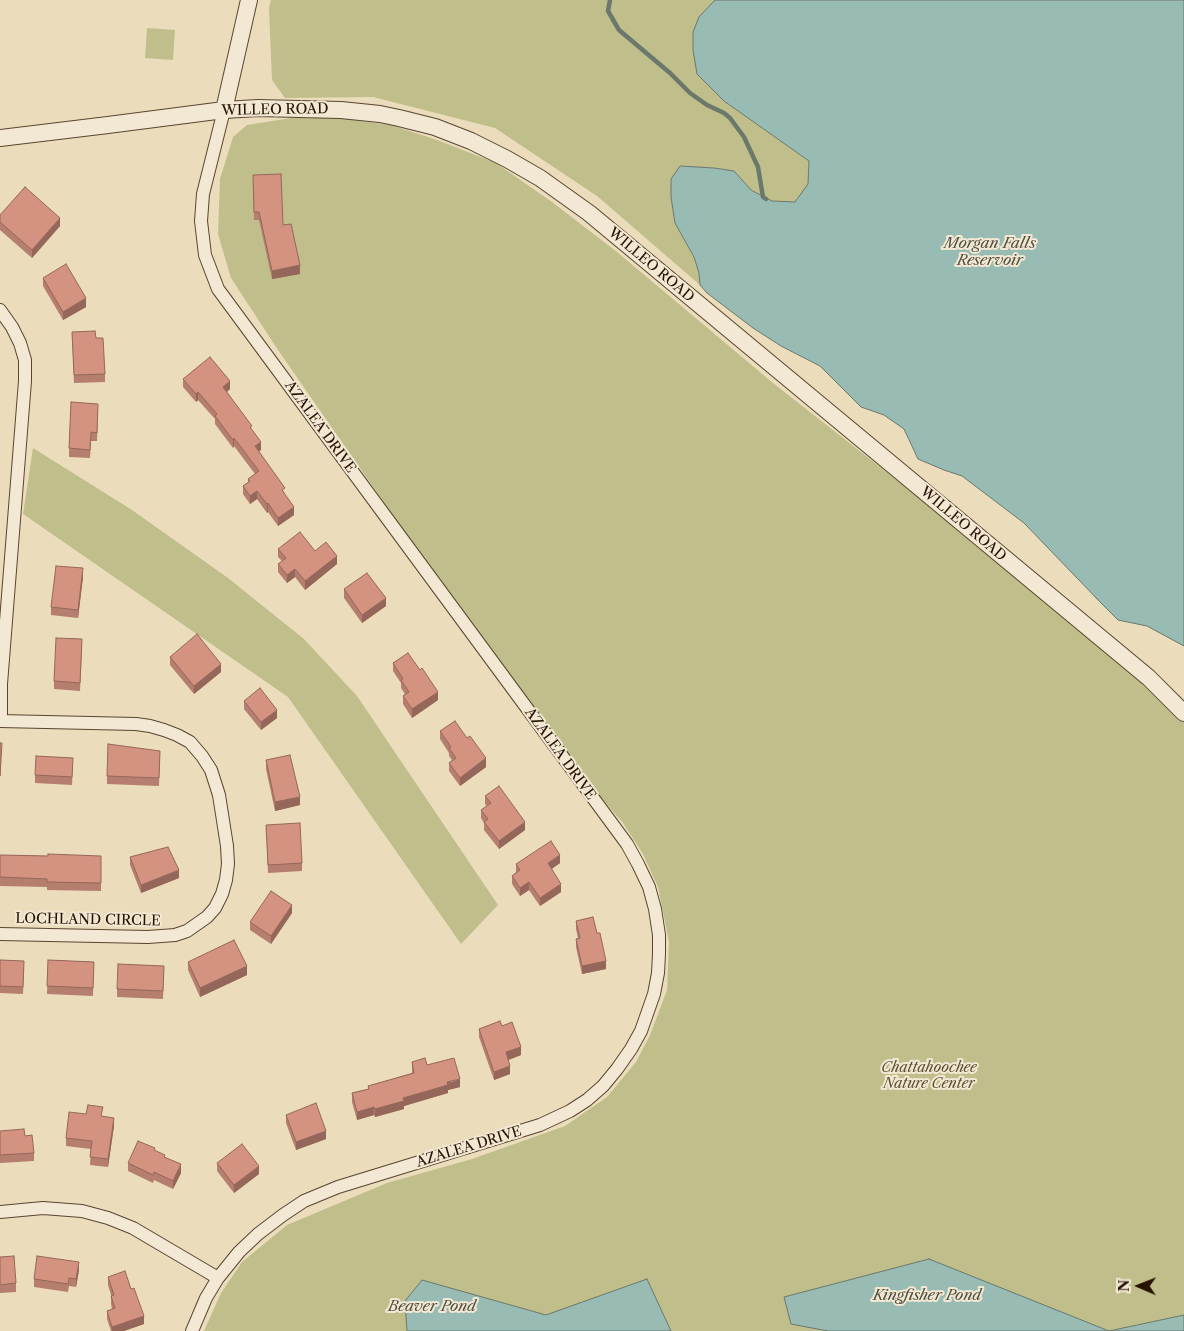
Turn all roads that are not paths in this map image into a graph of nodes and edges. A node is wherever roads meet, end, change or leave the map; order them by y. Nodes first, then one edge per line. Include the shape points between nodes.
1 (249, 0) edge
2 (224, 110) junction
3 (0, 138) edge
4 (0, 310) edge
5 (1184, 713) edge
6 (0, 721) edge
7 (0, 934) edge
8 (0, 1212) edge
9 (218, 1278) junction
10 (192, 1331) edge

1 - 2 street, AZALEA DRIVE
2 - 3 street, WILLEO ROAD
2 - 5 street, WILLEO ROAD via 341,110 399,118 471,141 540,178 596,220 1149,678
2 - 9 street, AZALEA DRIVE via 203,194 201,221 205,255 218,289 626,844 638,864 655,909 659,954 654,994 641,1031 617,1069 587,1100 540,1125 338,1187 304,1201 258,1234
4 - 6 street via 20,343 26,381
6 - 7 street, LOCHLAND CIRCLE via 136,724 164,730 190,742 211,770 219,795 228,864 222,894 215,908 187,931 175,935 148,938
8 - 9 street via 43,1208 82,1211 108,1218 133,1228
9 - 10 street, AZALEA DRIVE

